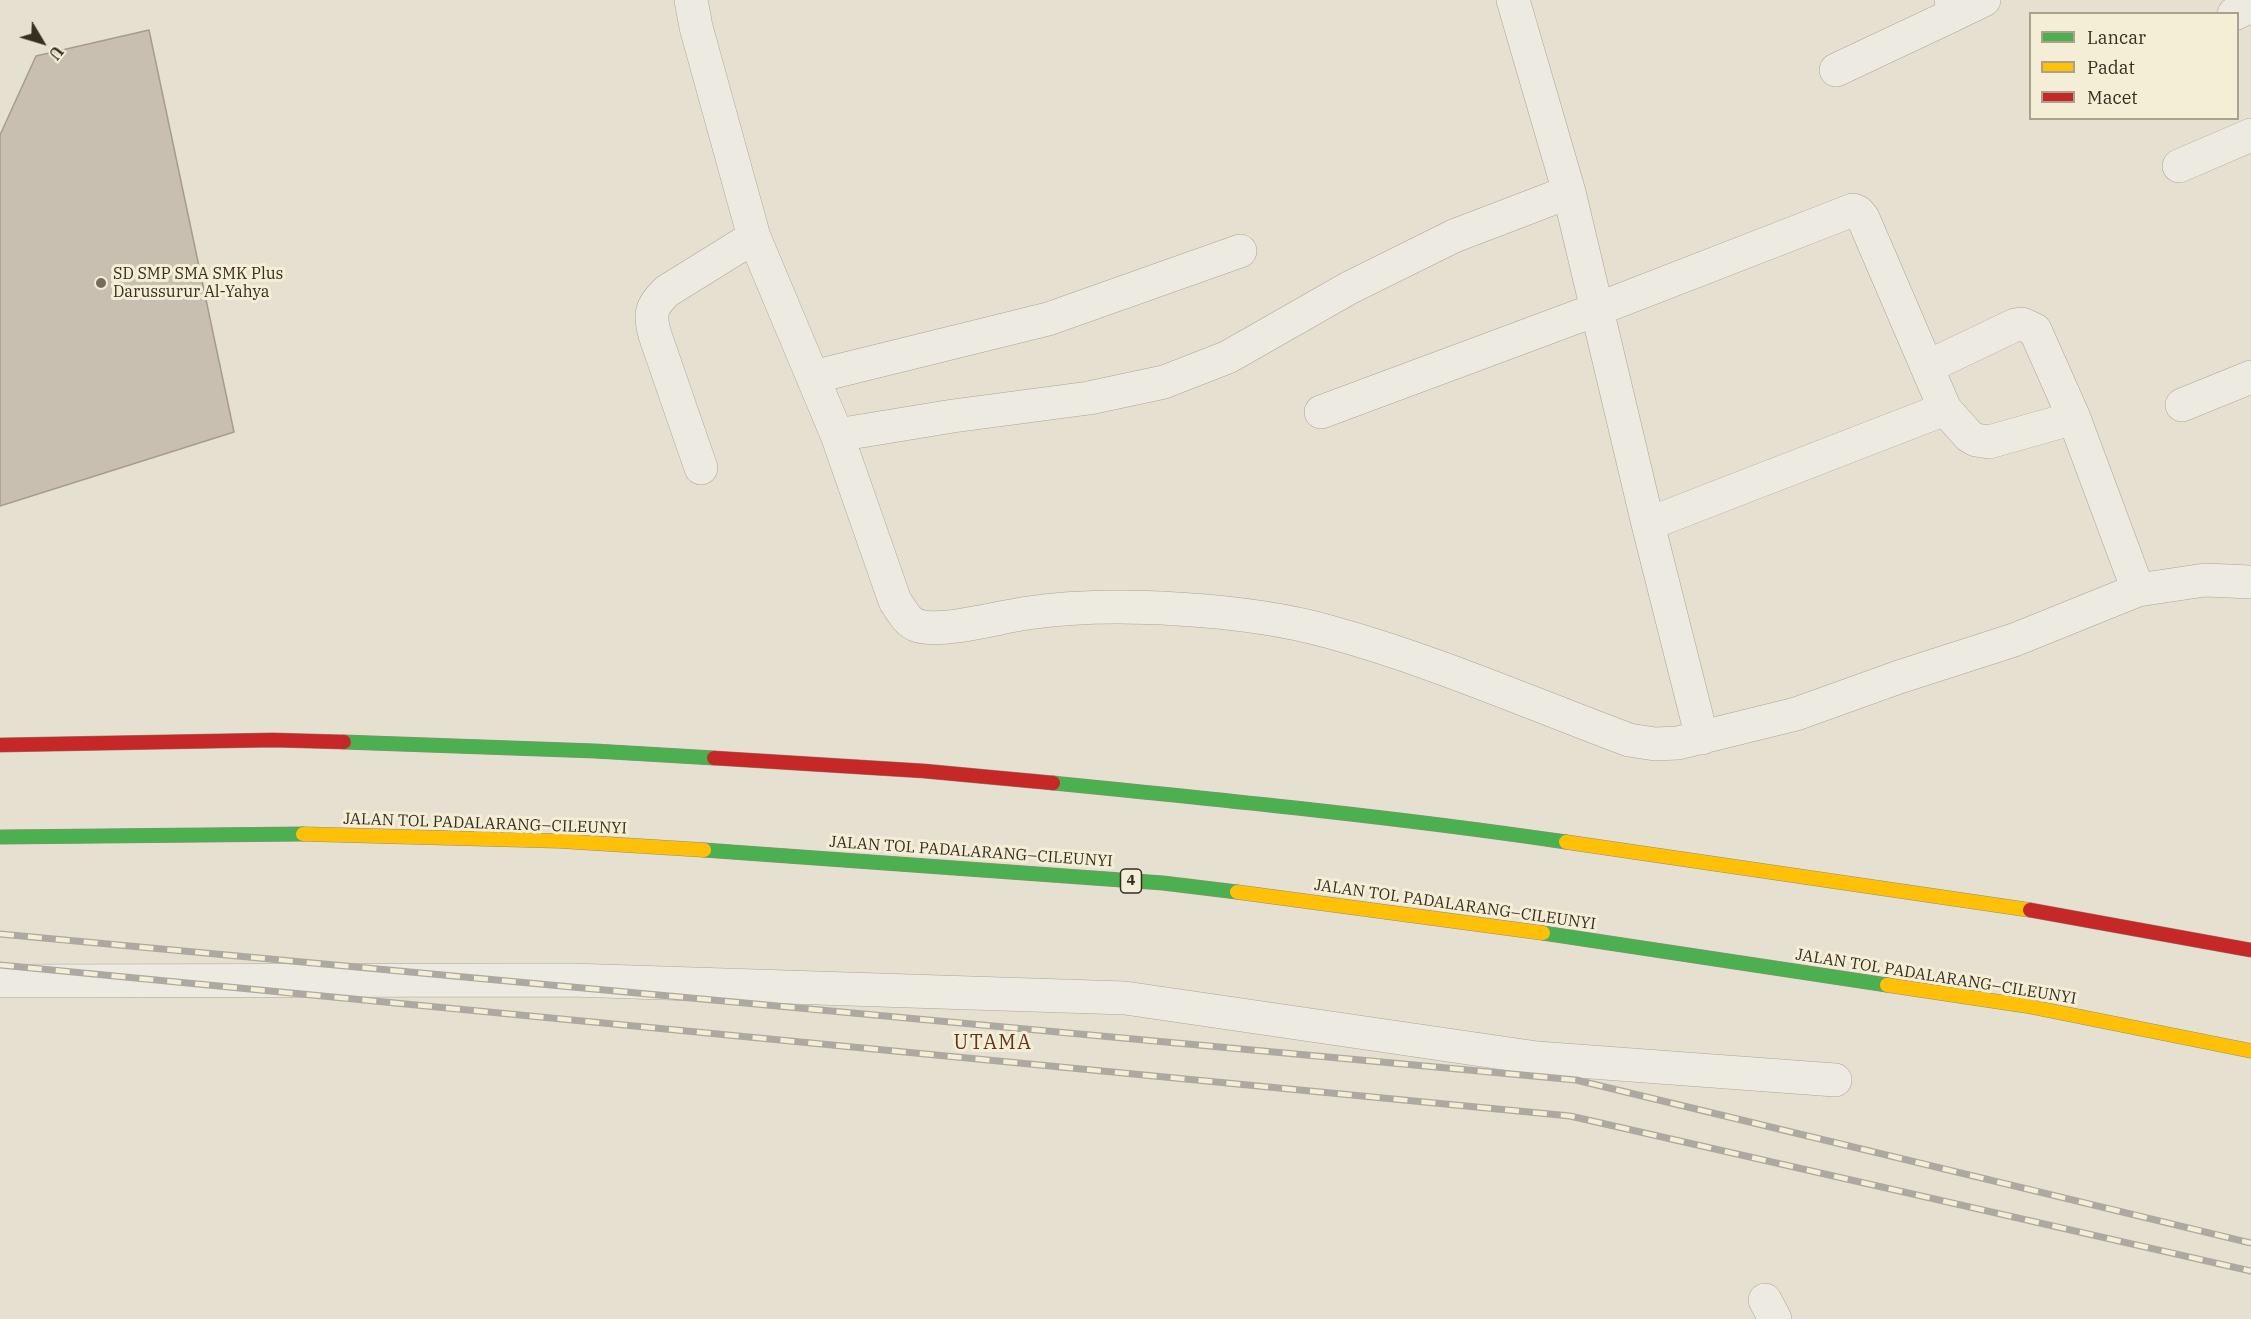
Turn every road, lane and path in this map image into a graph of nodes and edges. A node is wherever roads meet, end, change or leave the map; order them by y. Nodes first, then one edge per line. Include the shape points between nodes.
1 (691, 0) edge
2 (1513, 0) edge
3 (1964, 4) edge
4 (1836, 70) dead end
5 (2251, 135) edge
6 (2179, 166) dead end
7 (1569, 192) junction
8 (753, 237) junction
9 (1240, 251) dead end
10 (1598, 309) junction
11 (1927, 367) junction
12 (2251, 376) edge
13 (813, 377) junction
14 (2182, 405) dead end
15 (1945, 409) junction
16 (1321, 412) dead end
17 (2074, 418) junction
18 (837, 435) junction
19 (700, 468) dead end
20 (1648, 524) junction
21 (2251, 582) edge
22 (2138, 590) junction
23 (1702, 738) junction
24 (0, 745) edge
25 (0, 837) edge
26 (2251, 950) edge
27 (0, 981) edge
28 (2251, 1051) edge
29 (1834, 1080) dead end

1 - 8 street
2 - 7 street
3 - 4 street
5 - 6 street
7 - 10 street
7 - 18 street via 1454,236 1349,288 1228,357 1164,382 1089,398
8 - 13 street
8 - 19 street via 668,291 656,300 652,311 651,322
9 - 13 street via 1048,319
10 - 11 street via 1852,210 1863,218
10 - 16 street
10 - 20 street
11 - 15 street
11 - 17 street via 2015,325 2030,326
12 - 14 street
13 - 18 street
15 - 17 street via 1969,436 1989,442
15 - 20 street
17 - 22 street
18 - 23 street via 895,601 911,623 939,627 1030,612 1108,608 1245,615 1328,631 1418,660 1629,740 1655,744
20 - 23 street
21 - 22 street via 2205,580
22 - 23 street via 2014,640 1796,714
24 - 26 highway via 273,740 595,751 936,772 1497,832 2030,910
25 - 28 highway, JALAN TOL PADALARANG–CILEUNYI / 4 via 272,833 560,841 1163,883 1477,922 2027,1006
27 - 29 street via 571,980 1125,998 1538,1058

